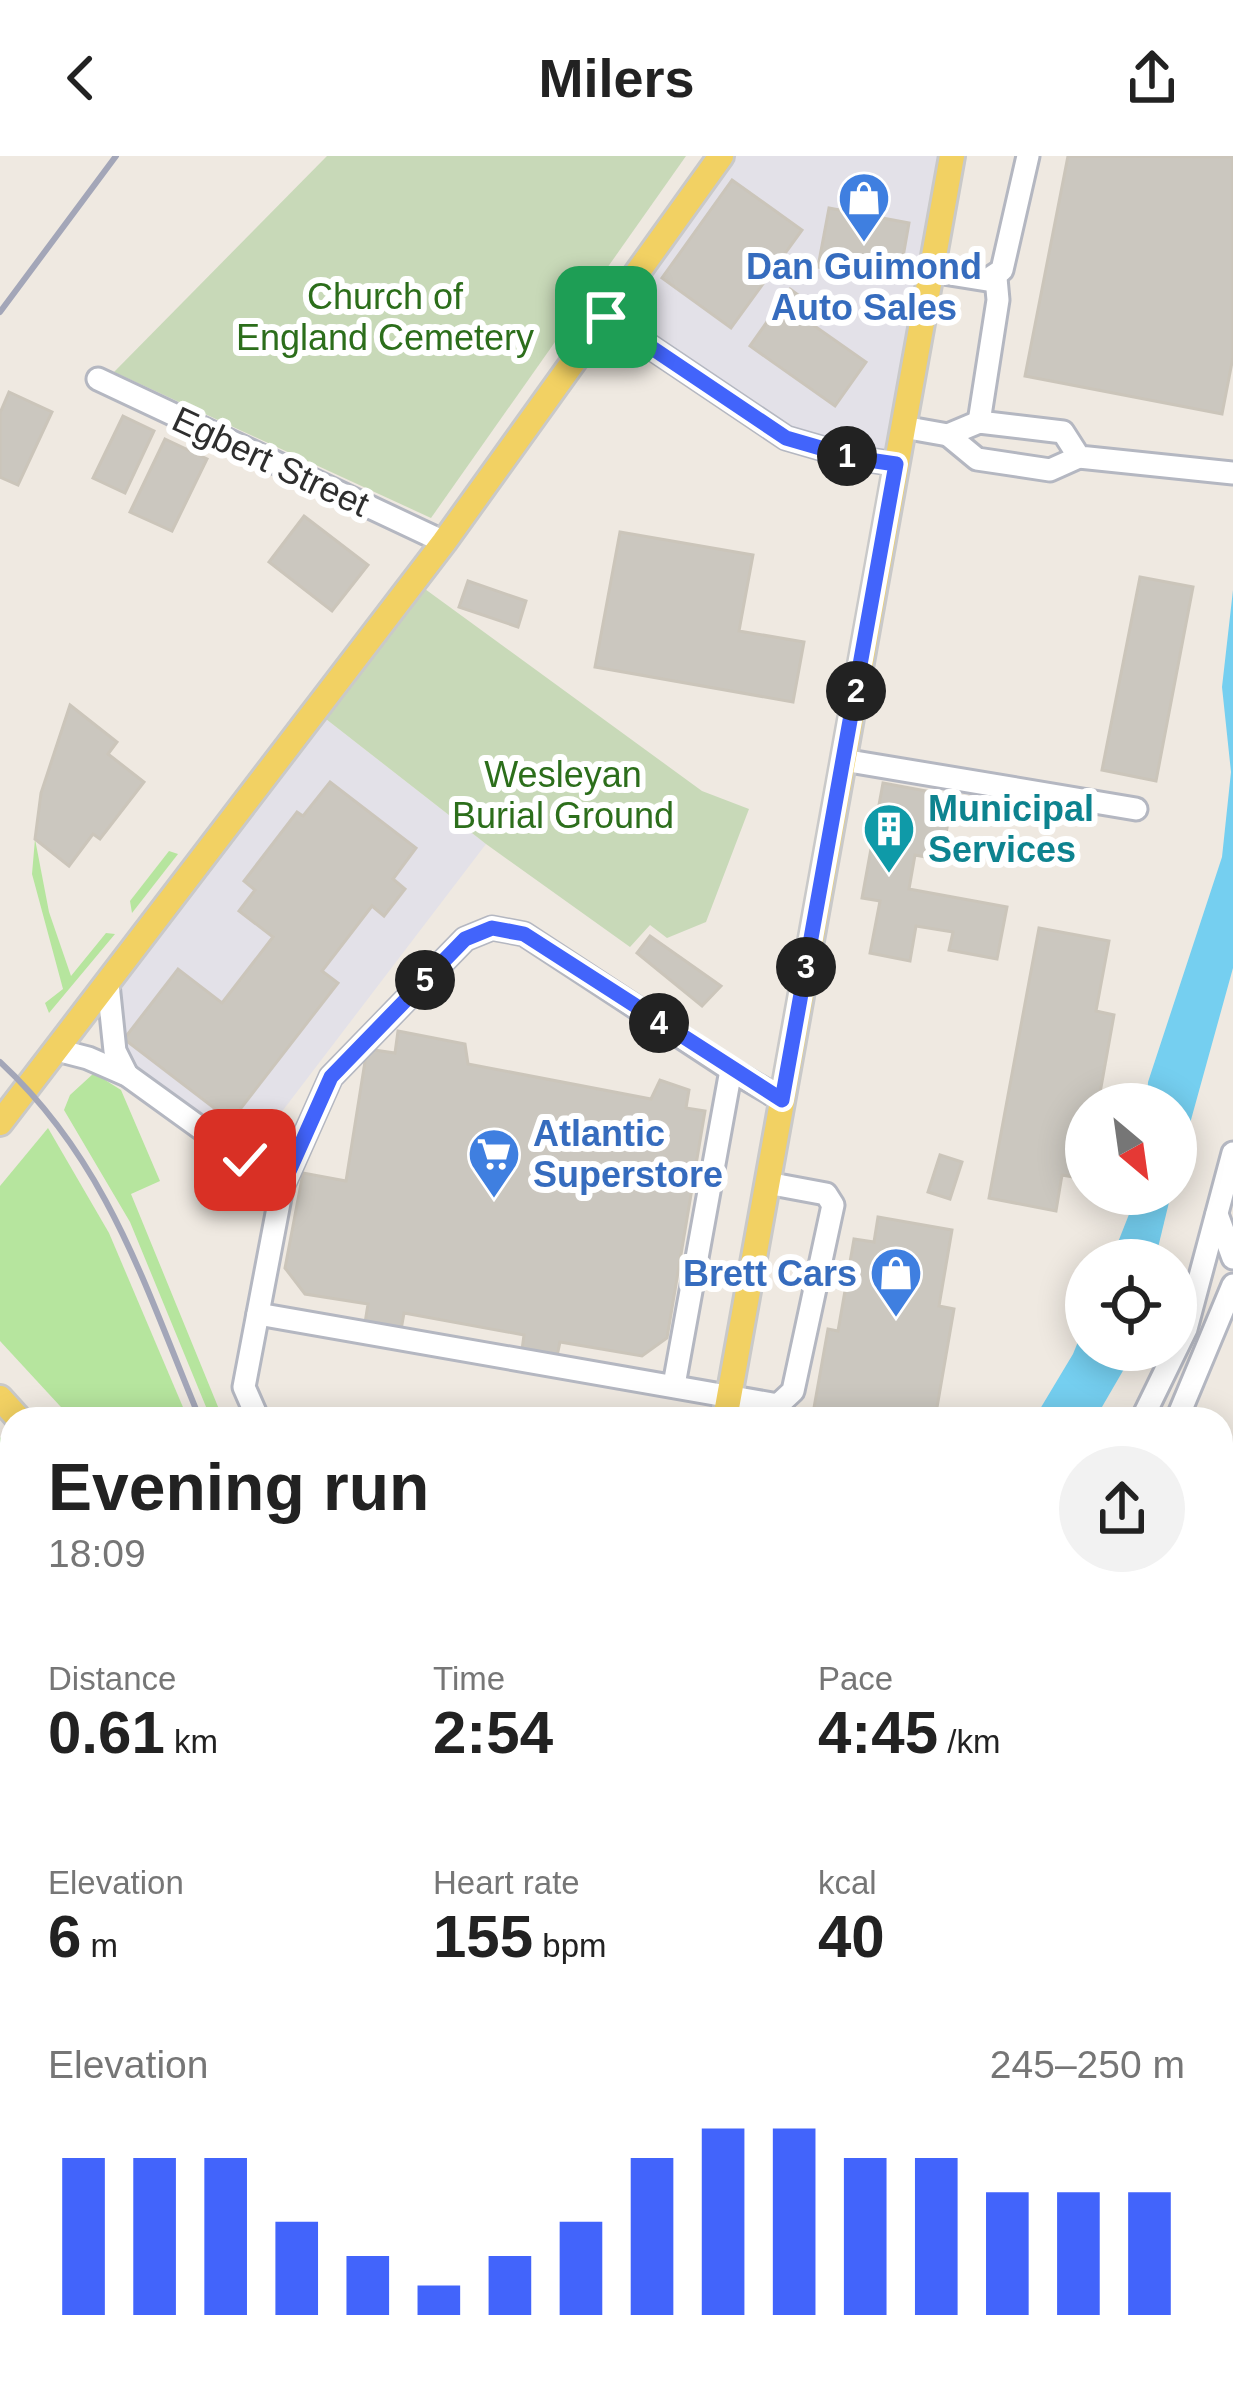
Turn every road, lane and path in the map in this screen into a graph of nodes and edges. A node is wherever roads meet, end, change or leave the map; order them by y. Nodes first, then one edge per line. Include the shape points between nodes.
1 (721, 156) edge
2 (952, 156) edge
3 (1028, 156) edge
4 (931, 271) junction
5 (996, 278) junction
6 (606, 317) junction
7 (98, 380) dead end
8 (979, 422) junction
9 (903, 427) junction
10 (948, 435) junction
11 (1079, 457) junction
12 (896, 464) junction
13 (1233, 473) edge
14 (444, 542) junction
15 (843, 760) junction
16 (1136, 809) dead end
17 (108, 984) junction
18 (56, 1050) junction
19 (731, 1070) junction
20 (127, 1075) junction
21 (782, 1100) junction
22 (0, 1123) edge
23 (1233, 1153) edge
24 (767, 1183) junction
25 (282, 1187) junction
26 (1217, 1214) junction
27 (1233, 1258) edge
28 (1233, 1285) edge
29 (258, 1314) junction
30 (674, 1385) junction
31 (253, 1407) edge
32 (727, 1407) edge
33 (1148, 1407) edge
34 (1182, 1407) edge

1 - 6 main road
2 - 4 main road
3 - 5 street
4 - 5 street
4 - 9 main road
5 - 8 street
6 - 12 street via 786,438
6 - 14 main road
7 - 14 street, Egbert Street
8 - 10 street
8 - 11 street via 1063,432
9 - 10 street
9 - 12 main road
10 - 11 street via 976,458 1050,470
11 - 13 street
12 - 15 main road
14 - 17 main road
15 - 16 street
15 - 21 main road
17 - 18 main road
17 - 20 street via 115,1052
18 - 20 street
18 - 22 main road
19 - 21 street
19 - 25 street via 524,934 492,928 465,939 331,1077
19 - 30 street
20 - 25 street
21 - 24 main road
23 - 26 street
24 - 32 main road
24 - 32 street via 826,1194 833,1205 793,1391 778,1405
25 - 29 street
26 - 27 street
26 - 33 street via 1186,1329
28 - 34 street
29 - 30 street
29 - 31 street via 244,1387
30 - 32 street

